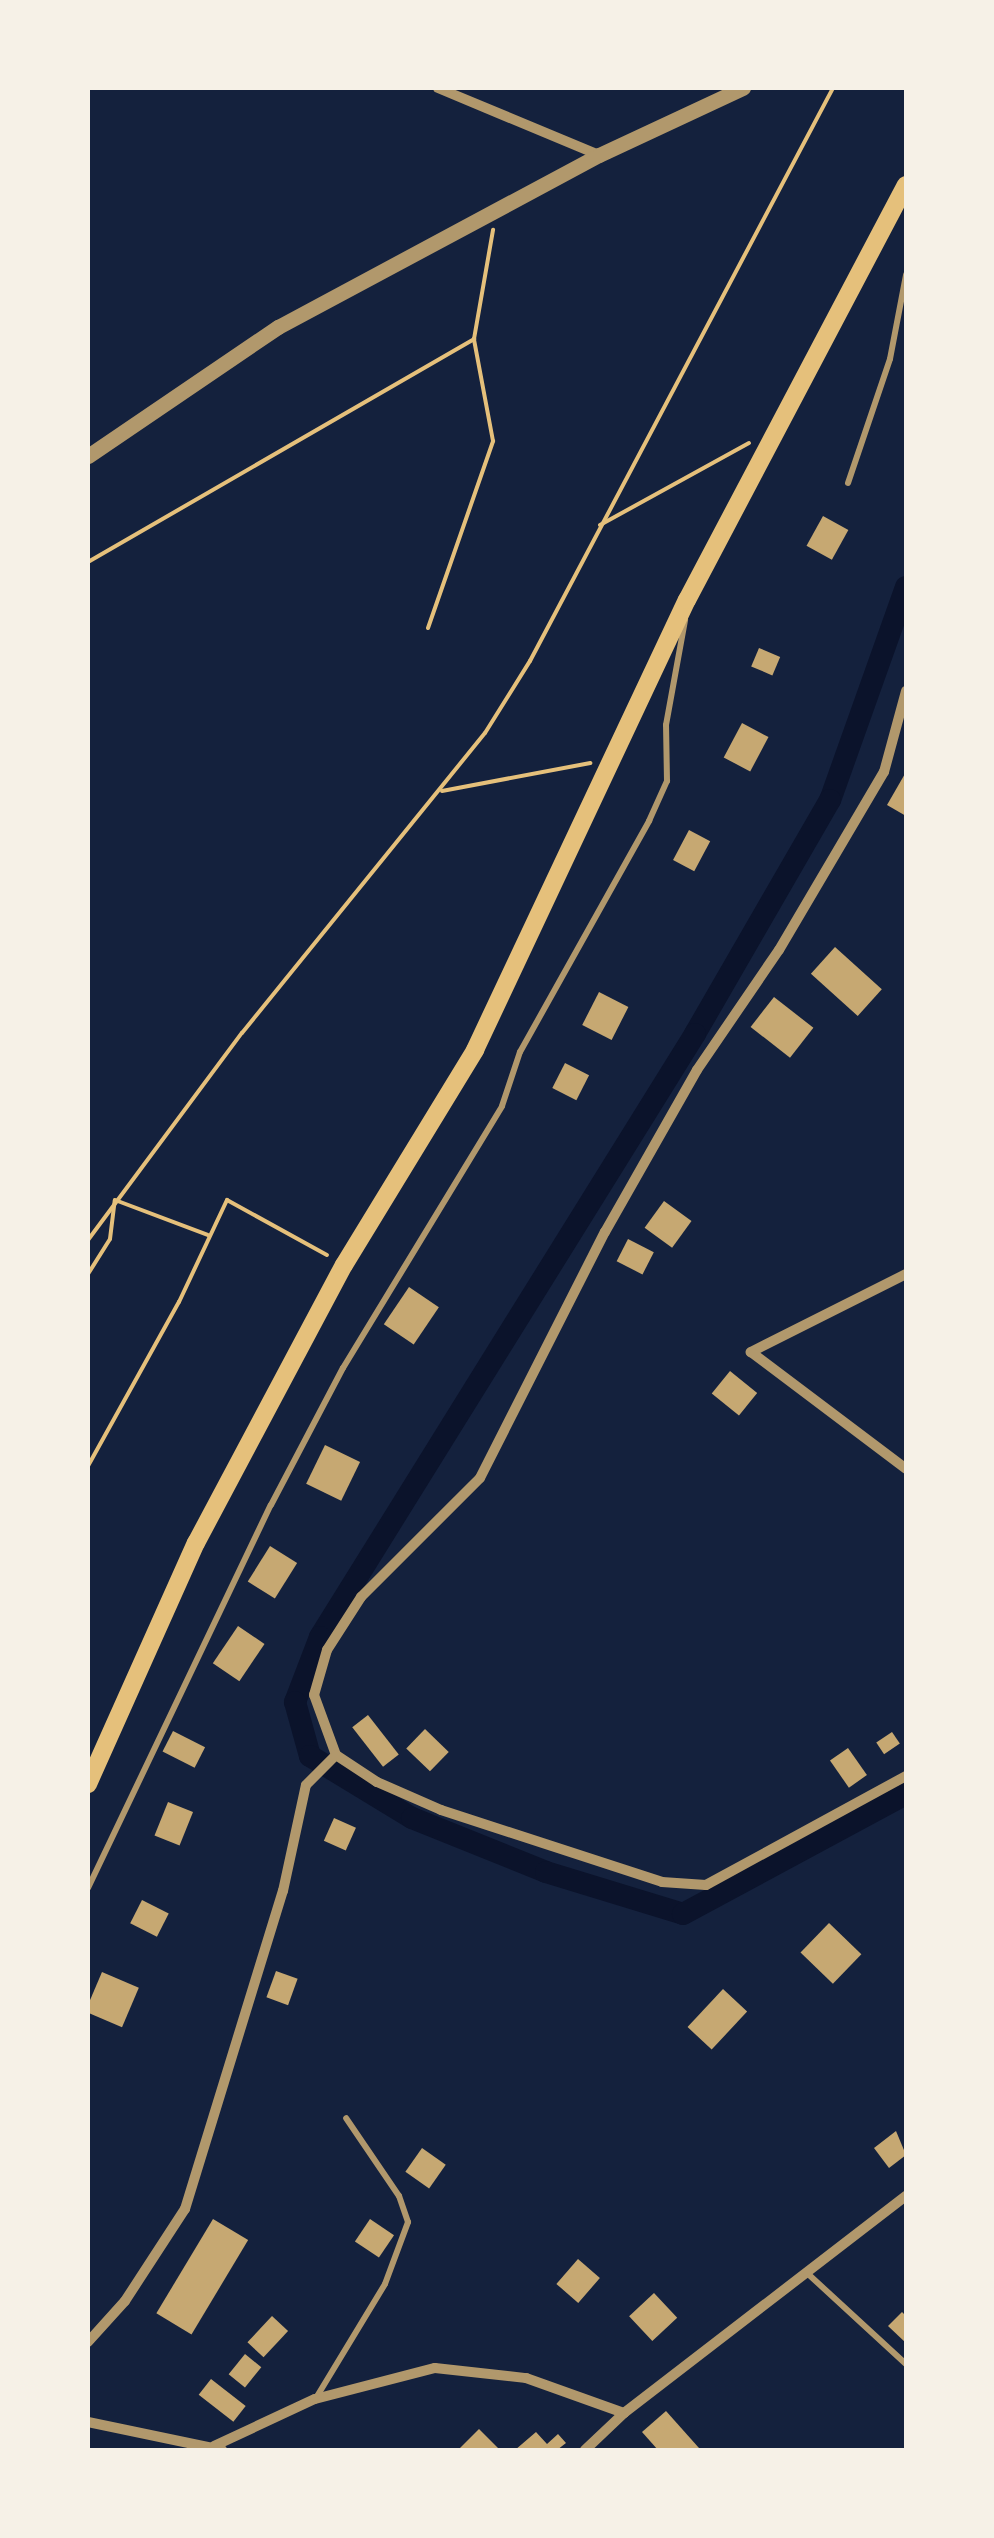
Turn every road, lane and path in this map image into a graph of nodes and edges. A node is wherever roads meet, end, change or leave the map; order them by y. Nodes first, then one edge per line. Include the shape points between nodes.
1 (438, 88) edge
2 (742, 88) edge
3 (833, 88) edge
4 (599, 155) junction
5 (906, 185) edge
6 (496, 210) junction
7 (906, 276) edge
8 (474, 339) junction
9 (780, 426) junction
10 (88, 456) edge
11 (848, 483) dead end
12 (600, 525) junction
13 (88, 562) edge
14 (687, 600) junction
15 (428, 628) dead end
16 (906, 691) edge
17 (614, 758) junction
18 (441, 791) junction
19 (115, 1200) junction
20 (208, 1235) junction
21 (88, 1240) edge
22 (344, 1265) junction
23 (88, 1274) edge
24 (906, 1274) edge
25 (88, 1466) edge
26 (906, 1469) edge
27 (336, 1754) junction
28 (906, 1776) edge
29 (88, 1784) edge
30 (88, 1888) edge
31 (346, 2118) dead end
32 (906, 2196) edge
33 (806, 2273) junction
34 (88, 2342) edge
35 (906, 2364) edge
36 (315, 2398) junction
37 (624, 2413) junction
38 (88, 2422) edge
39 (160, 2436) junction
40 (218, 2448) edge
41 (159, 2450) edge
42 (585, 2450) edge

1 - 4 street
2 - 4 street
3 - 12 path
4 - 6 street
5 - 9 main road
6 - 8 path
6 - 10 street via 278,327
7 - 11 lane via 890,359
8 - 13 path
8 - 15 path via 493,441
9 - 12 path
9 - 14 main road
12 - 18 path via 530,661
14 - 17 main road
14 - 30 lane via 666,725 667,782 649,822 520,1052 502,1106 298,1454
16 - 27 street via 884,772 604,1232 480,1478 361,1598 327,1650 314,1695
17 - 18 path
17 - 22 main road via 475,1050
18 - 19 path
19 - 20 path
19 - 21 path
19 - 23 path via 110,1239
20 - 22 path via 227,1200
20 - 25 path via 179,1302
22 - 29 main road via 196,1543
24 - 26 street via 751,1352
27 - 28 street via 377,1782 441,1810 662,1882 706,1884
27 - 34 street via 306,1785 283,1891 185,2209 125,2301
31 - 36 lane via 400,2196 408,2222 377,2298
32 - 33 street
33 - 35 lane
33 - 37 street
36 - 37 street via 434,2368 526,2378
36 - 40 street
37 - 42 street
38 - 39 street
39 - 40 street
39 - 41 lane

